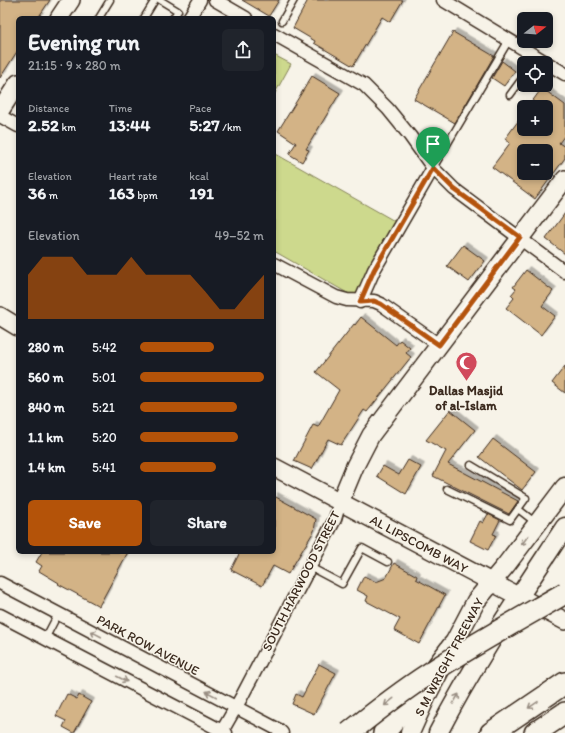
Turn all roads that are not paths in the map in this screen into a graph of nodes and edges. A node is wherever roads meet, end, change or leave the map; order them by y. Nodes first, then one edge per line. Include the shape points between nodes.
1 (71, 0) edge
2 (110, 0) edge
3 (155, 0) edge
4 (160, 0) edge
5 (200, 0) edge
6 (215, 0) edge
7 (294, 0) edge
8 (443, 0) edge
9 (60, 16) edge
10 (100, 16) edge
11 (145, 16) edge
12 (174, 16) edge
13 (190, 16) edge
14 (243, 16) edge
15 (282, 21) dead end
16 (276, 35) edge
17 (506, 38) junction
18 (530, 56) edge
19 (553, 68) edge
20 (565, 74) edge
21 (16, 86) edge
22 (517, 86) edge
23 (510, 95) dead end
24 (0, 111) edge
25 (0, 116) edge
26 (16, 125) edge
27 (433, 168) junction
28 (565, 179) edge
29 (520, 237) junction
30 (276, 266) edge
31 (565, 272) edge
32 (360, 302) junction
33 (0, 316) edge
34 (16, 325) edge
35 (439, 345) junction
36 (471, 465) dead end
37 (276, 468) edge
38 (565, 487) edge
39 (447, 489) dead end
40 (340, 502) junction
41 (518, 509) junction
42 (537, 524) junction
43 (565, 527) edge
44 (388, 562) dead end
45 (310, 566) junction
46 (491, 582) junction
47 (0, 583) edge
48 (565, 594) edge
49 (519, 596) junction
50 (58, 614) junction
51 (0, 615) edge
52 (565, 621) edge
53 (45, 639) junction
54 (452, 646) junction
55 (565, 683) edge
56 (236, 707) junction
57 (565, 713) edge
58 (223, 732) edge
59 (282, 733) edge
60 (349, 733) edge
61 (384, 733) edge
62 (410, 733) edge
63 (438, 733) edge
64 (491, 733) edge
65 (535, 733) edge

1 - 9 street
2 - 10 lane
3 - 11 lane
4 - 12 lane via 178,11
5 - 13 street
6 - 14 street
7 - 15 lane
8 - 17 street
16 - 27 street via 364,85 388,109
17 - 18 street
17 - 27 lane via 506,45
19 - 20 street
21 - 24 street
22 - 23 lane
25 - 26 street
27 - 29 street via 454,189
27 - 32 street via 374,270
28 - 29 street, SOUTH HARWOOD STREET
29 - 31 street
29 - 35 street, SOUTH HARWOOD STREET
30 - 32 street via 336,297
32 - 35 street via 374,301 381,304
33 - 34 street
35 - 40 street, SOUTH HARWOOD STREET via 371,435
36 - 41 lane via 526,498
37 - 40 street, AL LIPSCOMB WAY
38 - 42 main road, S M WRIGHT FREEWAY
39 - 41 lane via 510,520
40 - 45 street, SOUTH HARWOOD STREET via 335,519
40 - 46 street, AL LIPSCOMB WAY
41 - 42 lane
42 -> 46 main road, S M WRIGHT FREEWAY
43 - 49 main road, S M WRIGHT FREEWAY
44 - 45 lane via 362,548 342,584
45 - 56 street, SOUTH HARWOOD STREET
46 - 49 street, AL LIPSCOMB WAY
46 - 54 main road, S M WRIGHT FREEWAY via 476,601
47 - 50 street, PARK ROW AVENUE
48 -> 60 highway, bridge via 430,672
49 - 52 street, AL LIPSCOMB WAY
63 -> 49 main road, S M WRIGHT FREEWAY via 455,700
50 - 53 lane
56 -> 50 street, PARK ROW AVENUE
51 - 53 street
53 -> 58 street
54 - 61 highway
54 - 62 main road, S M WRIGHT FREEWAY
55 -> 64 highway
56 - 58 street, SOUTH HARWOOD STREET
56 - 59 street, PARK ROW AVENUE
57 - 65 highway

